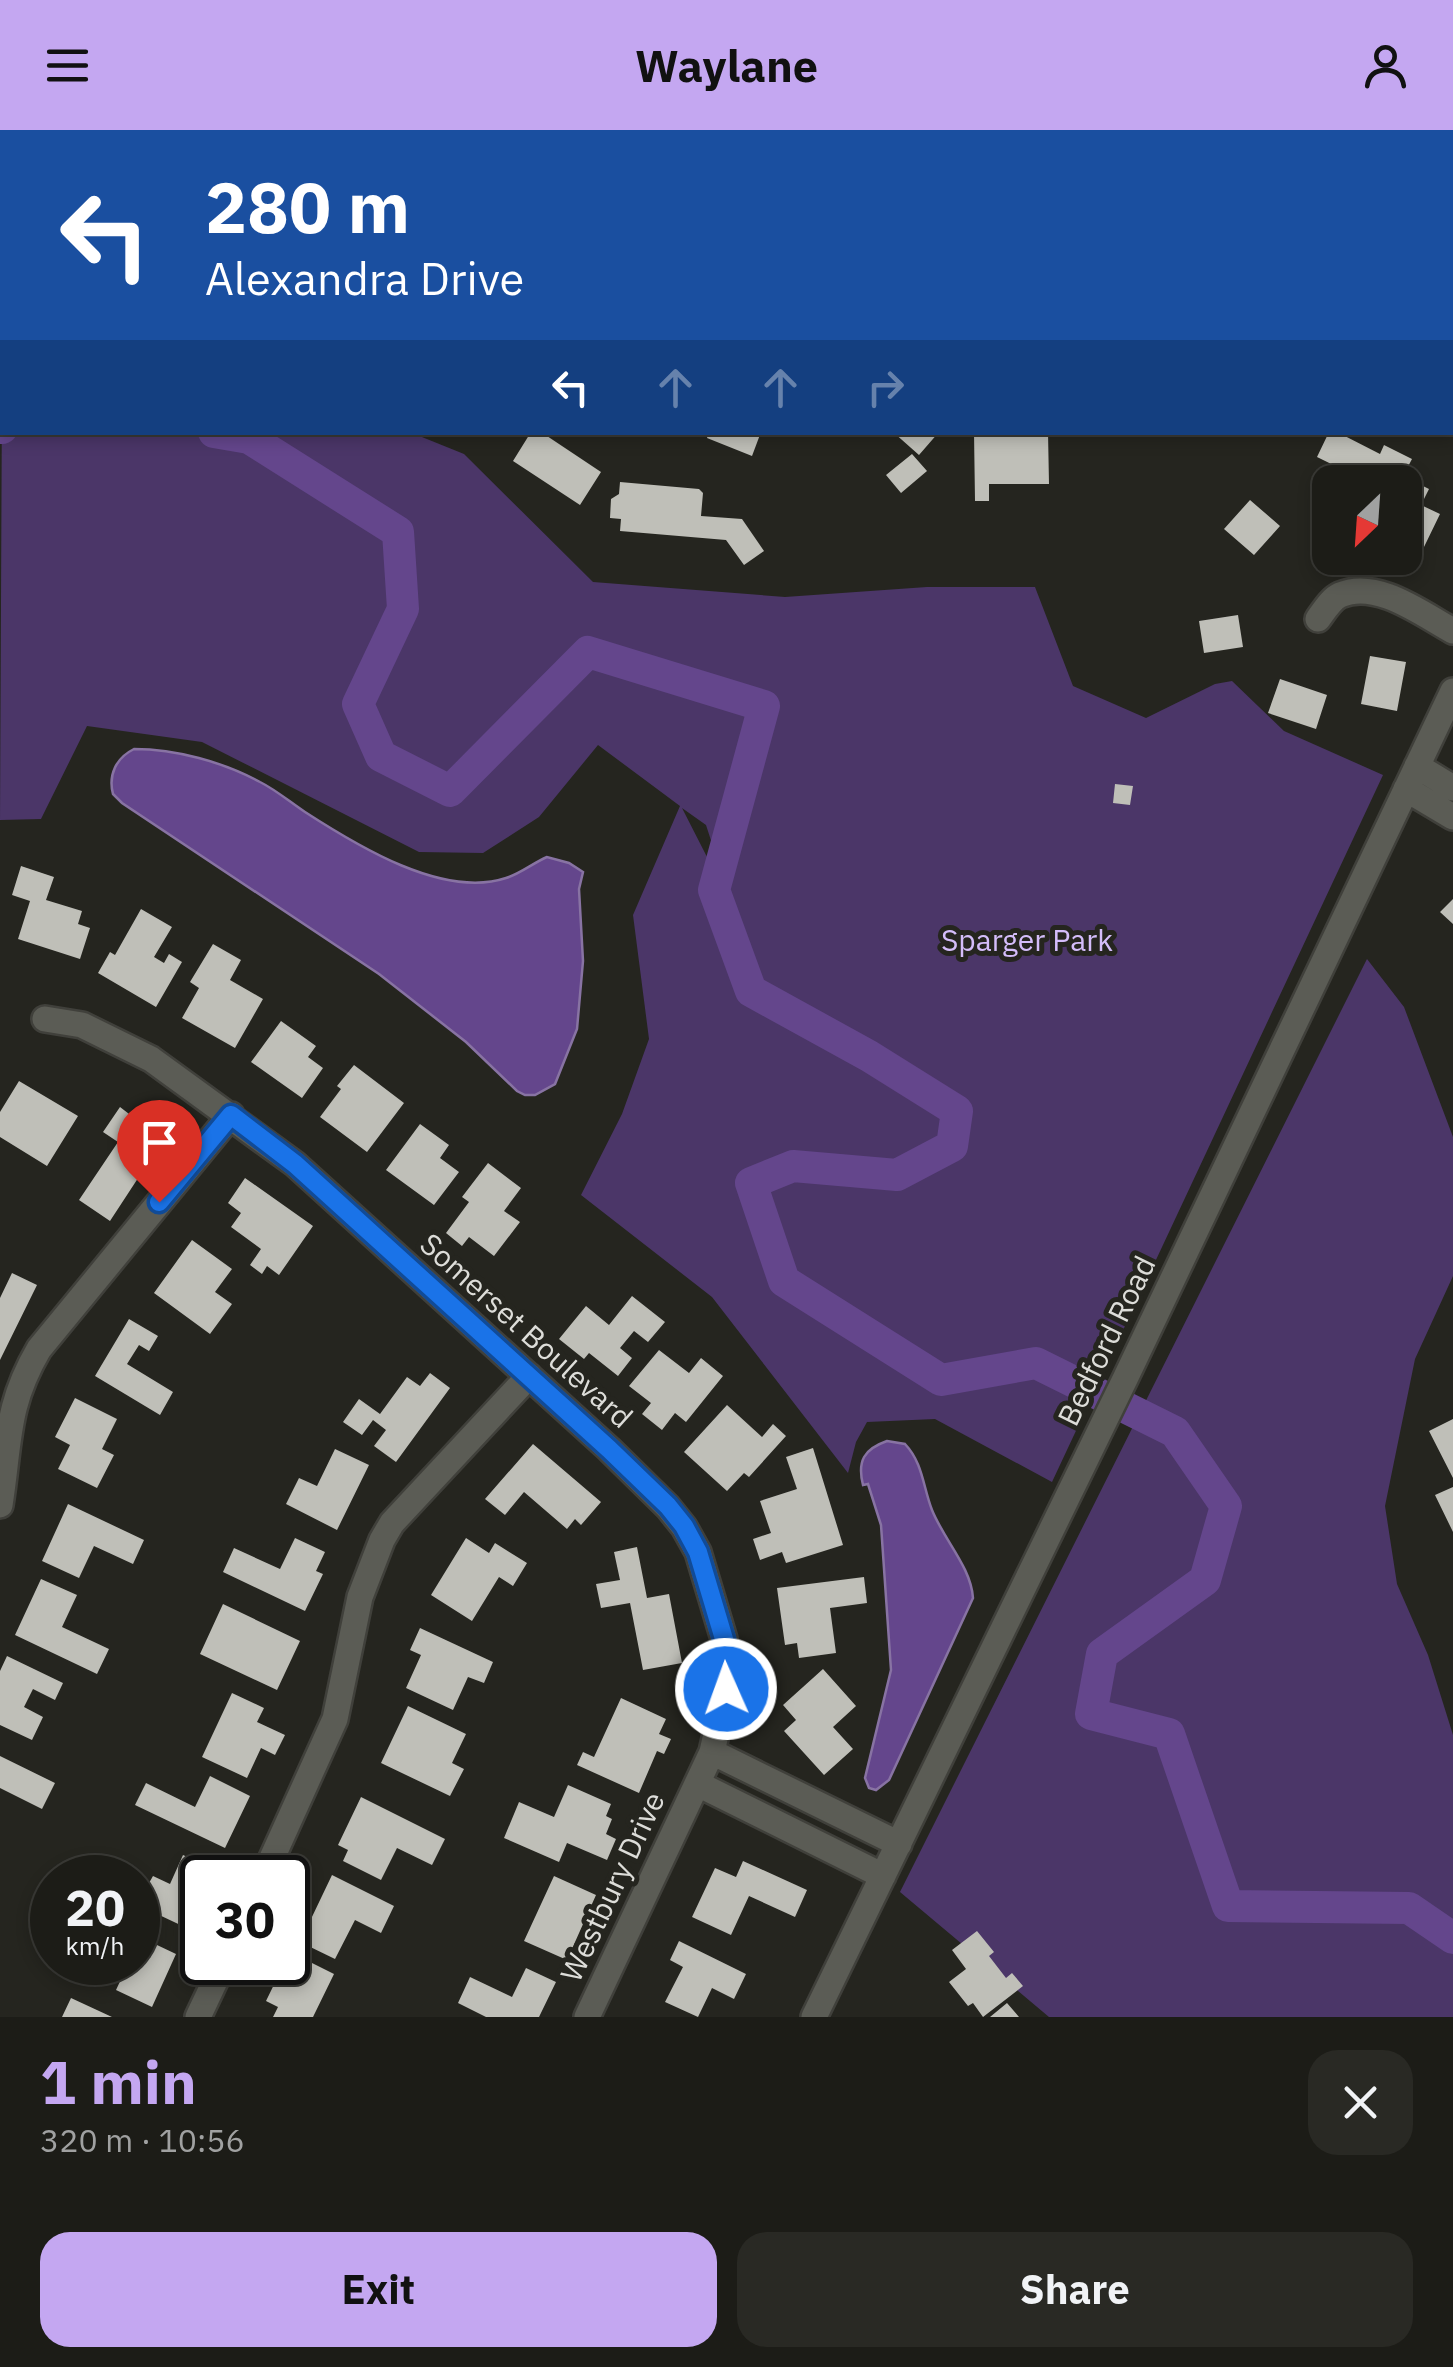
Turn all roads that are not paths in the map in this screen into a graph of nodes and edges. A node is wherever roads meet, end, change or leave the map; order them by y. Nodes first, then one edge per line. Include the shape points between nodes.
1 (1318, 618) dead end
2 (1453, 631) edge
3 (1453, 691) edge
4 (1412, 777) junction
5 (1453, 788) edge
6 (1453, 817) edge
7 (45, 1019) dead end
8 (231, 1115) junction
9 (529, 1376) junction
10 (5, 1421) edge
11 (0, 1505) edge
12 (712, 1752) junction
13 (698, 1784) junction
14 (899, 1844) junction
15 (273, 1855) edge
16 (883, 1876) junction
17 (213, 1985) edge
18 (198, 2017) edge
19 (587, 2017) edge
20 (814, 2017) edge

1 - 2 street via 1337,596 1362,590
3 - 4 street, Bedford Road
4 - 5 street
4 - 6 street
4 - 14 street, Bedford Road
7 - 8 street, Somerset Boulevard via 112,1037
8 - 9 street, Somerset Boulevard via 295,1164
8 - 10 street via 39,1348
9 - 12 street, Somerset Boulevard via 668,1506 698,1552 724,1639 726,1689
9 - 15 street via 382,1540 360,1597 335,1719
10 - 11 street
12 - 13 street, Somerset Boulevard
12 - 14 street
13 - 16 street
13 - 19 street, Westbury Drive
14 - 16 street, Bedford Road
16 - 20 street, Bedford Road
17 - 18 street

